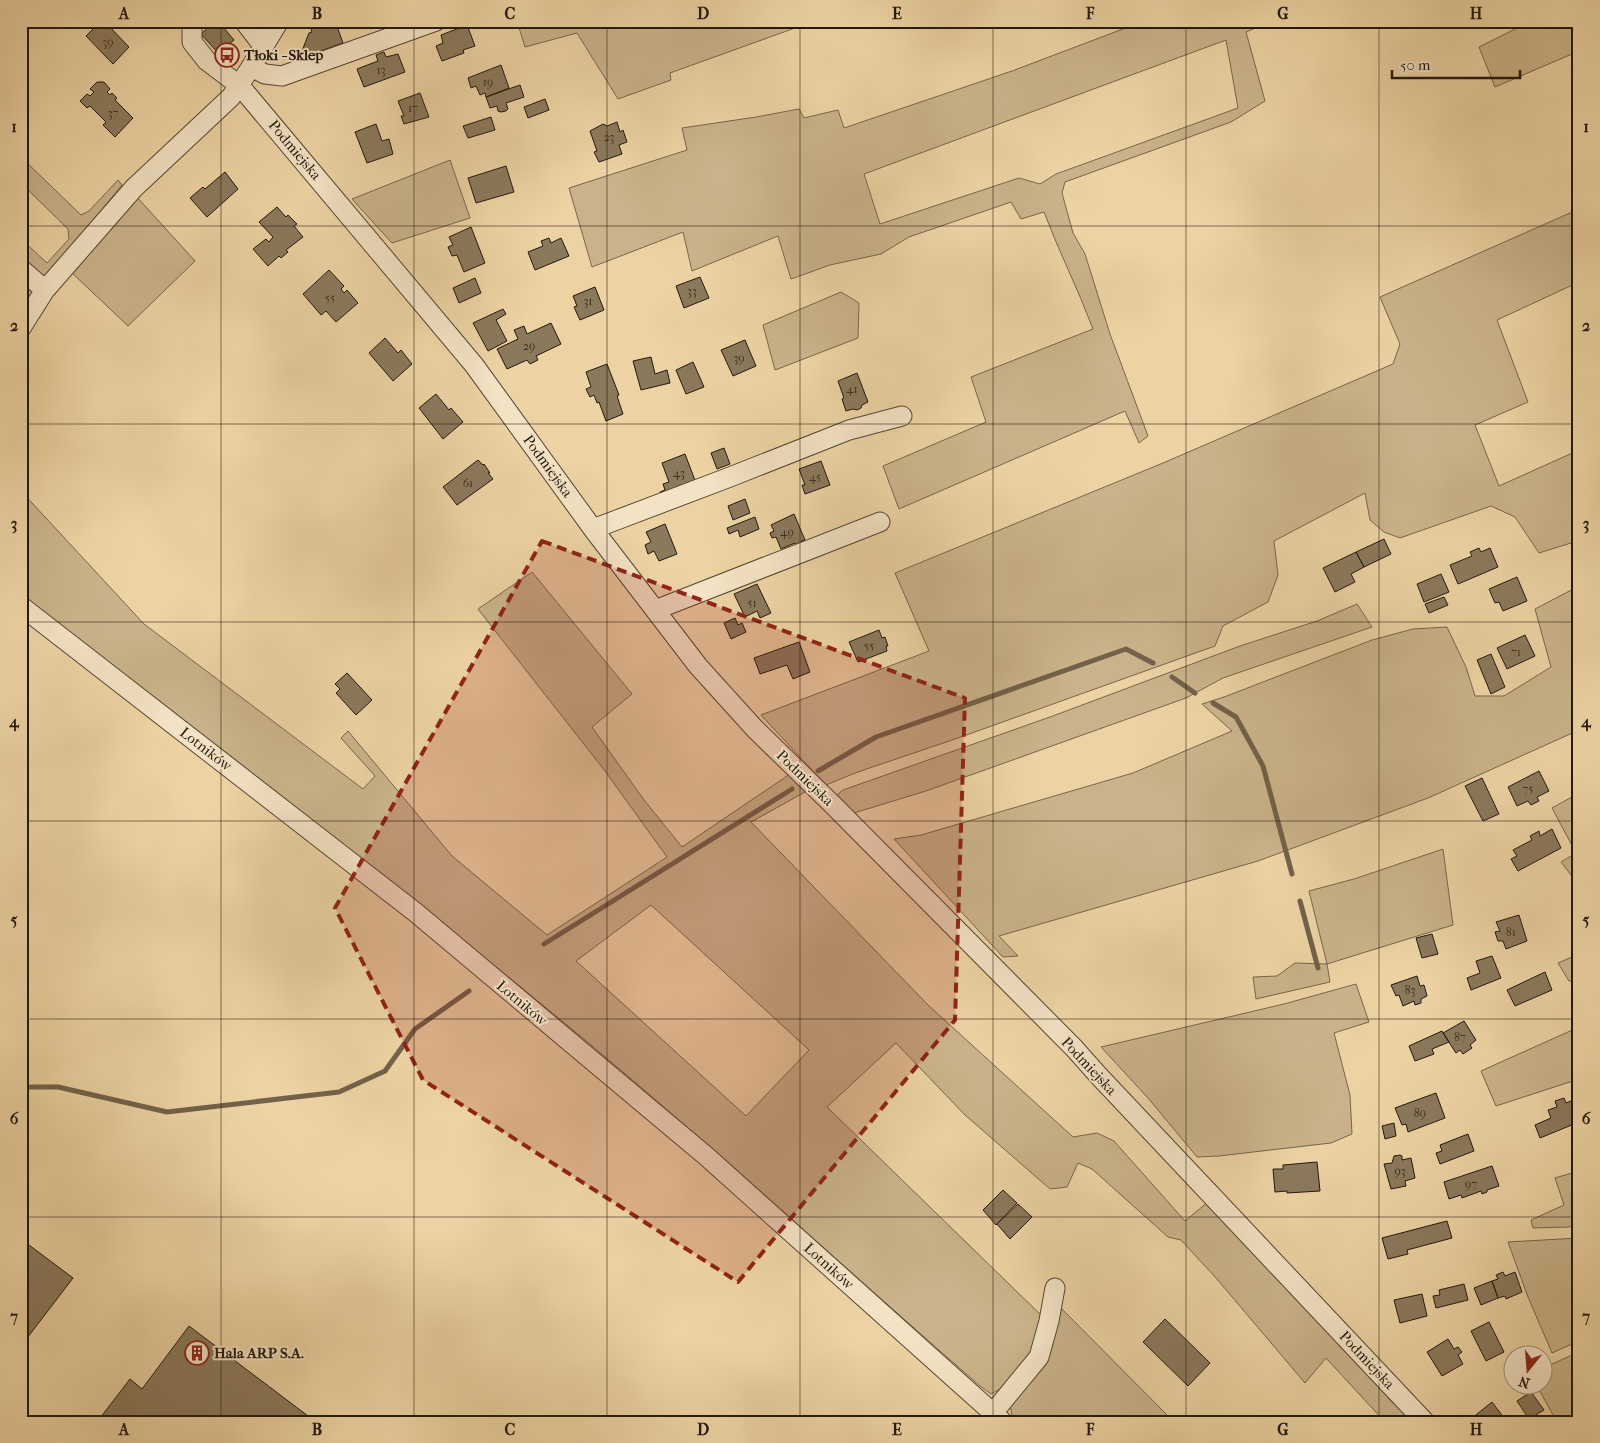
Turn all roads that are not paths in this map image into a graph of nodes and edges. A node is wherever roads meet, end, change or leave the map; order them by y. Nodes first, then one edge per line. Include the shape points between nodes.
1 (194, 21) edge
2 (244, 21) edge
3 (279, 21) edge
4 (436, 21) edge
5 (264, 47) junction
6 (252, 68) junction
7 (240, 86) junction
8 (21, 269) edge
9 (45, 290) junction
10 (21, 328) edge
11 (902, 416) dead end
12 (880, 522) dead end
13 (593, 528) junction
14 (21, 606) edge
15 (655, 610) junction
16 (1055, 1288) dead end
17 (998, 1417) edge
18 (1425, 1422) edge

1 - 7 street, Podmiejska via 192,42 207,61
2 - 5 street
3 - 5 street
4 - 6 street via 282,76
5 - 6 street
6 - 7 street
7 - 9 street via 134,188
7 - 13 street, Podmiejska via 474,364
8 - 9 street
9 - 10 street
11 - 13 street via 849,430
12 - 15 street
13 - 15 street, Podmiejska
14 - 17 street, Lotników via 415,912 706,1156
15 - 18 street, Podmiejska via 698,666 755,729 1074,1048
16 - 17 street via 1039,1357

